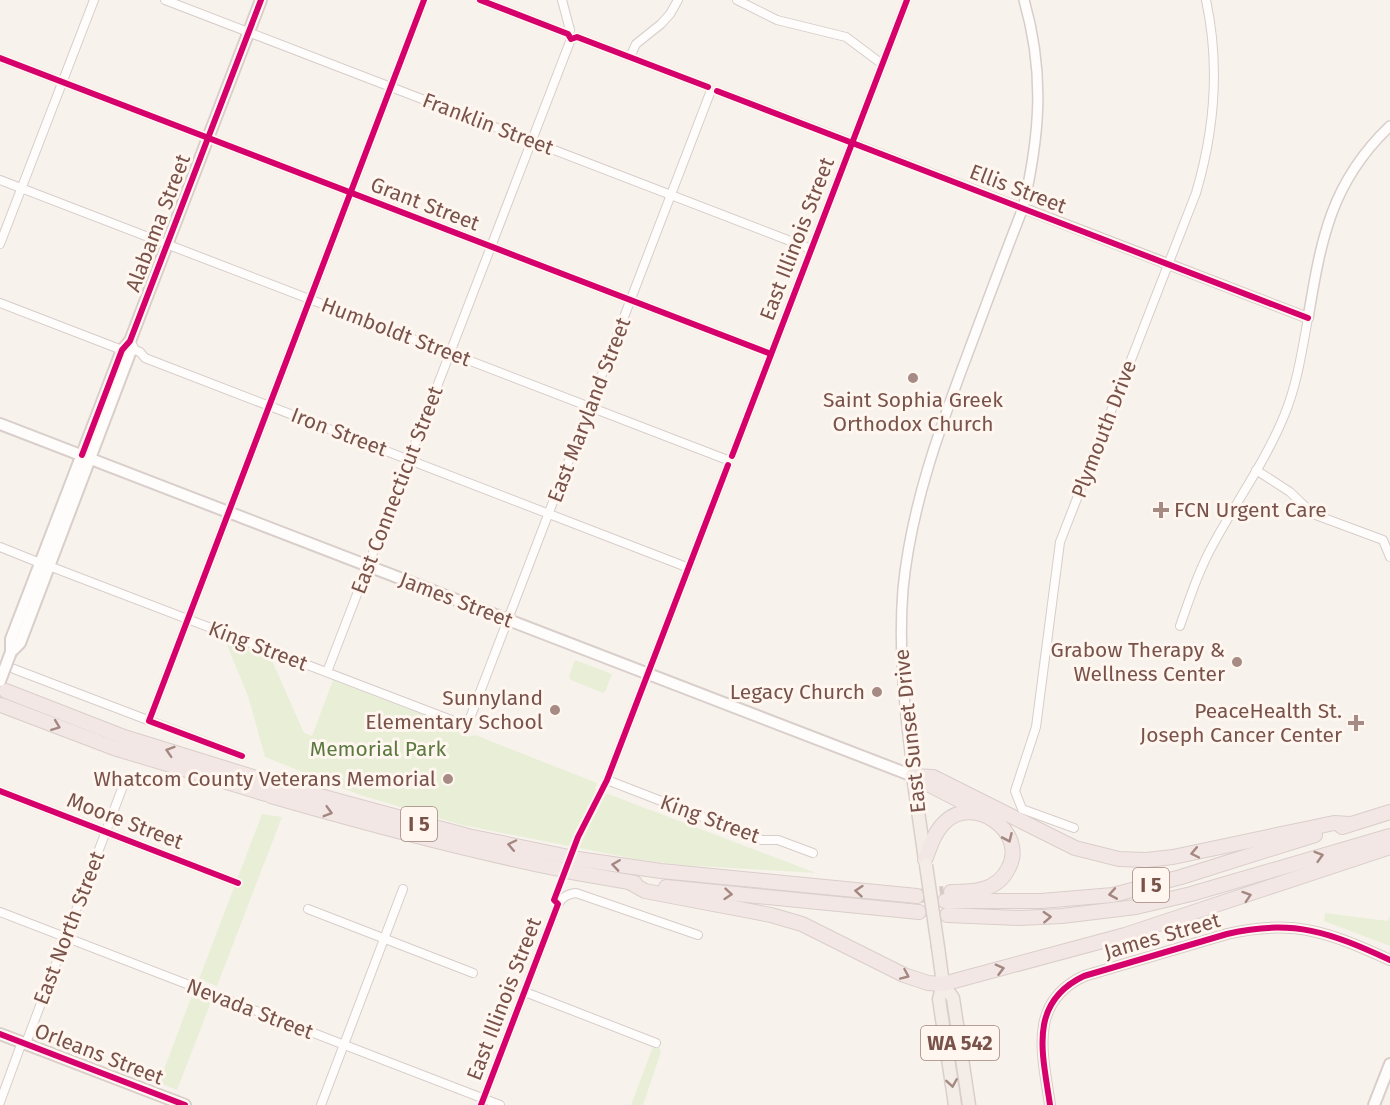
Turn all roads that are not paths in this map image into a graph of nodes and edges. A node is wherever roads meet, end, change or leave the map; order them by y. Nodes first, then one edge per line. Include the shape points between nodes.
1 (94, 0) edge
2 (165, 0) edge
3 (261, 0) edge
4 (424, 0) edge
5 (480, 0) edge
6 (562, 0) edge
7 (678, 0) edge
8 (737, 0) edge
9 (907, 0) edge
10 (1023, 0) edge
11 (1206, 0) edge
12 (249, 32) junction
13 (571, 35) junction
14 (630, 57) junction
15 (0, 58) edge
16 (882, 64) junction
17 (62, 82) junction
18 (391, 87) junction
19 (712, 91) junction
20 (1390, 126) edge
21 (208, 138) junction
22 (531, 141) junction
23 (852, 143) junction
24 (0, 180) edge
25 (21, 189) junction
26 (351, 193) junction
27 (671, 195) junction
28 (1023, 208) junction
29 (0, 244) edge
30 (167, 244) junction
31 (491, 247) junction
32 (811, 249) junction
33 (1167, 264) junction
34 (310, 299) junction
35 (631, 300) junction
36 (0, 303) edge
37 (1308, 318) junction
38 (130, 341) junction
39 (122, 350) junction
40 (450, 353) junction
41 (771, 354) junction
42 (269, 405) junction
43 (590, 406) junction
44 (0, 424) edge
45 (86, 457) junction
46 (409, 459) junction
47 (728, 460) junction
48 (1256, 470) junction
49 (229, 512) junction
50 (548, 514) junction
51 (0, 547) edge
52 (1390, 557) edge
53 (45, 564) junction
54 (368, 566) junction
55 (689, 568) junction
56 (188, 619) junction
57 (508, 620) junction
58 (1180, 626) dead end
59 (11, 652) junction
60 (14, 669) dead end
61 (327, 672) junction
62 (648, 674) junction
63 (2, 692) edge
64 (149, 721) junction
65 (467, 726) joint
66 (242, 756) dead end
67 (913, 776) junction
68 (126, 778) dead end
69 (608, 780) joint
70 (0, 791) edge
71 (1390, 812) edge
72 (986, 814) junction
73 (1350, 824) junction
74 (1074, 828) dead end
75 (106, 832) junction
76 (1390, 836) edge
77 (1390, 847) edge
78 (813, 853) dead end
79 (925, 862) junction
80 (568, 864) junction
81 (629, 882) junction
82 (238, 883) dead end
83 (403, 889) dead end
84 (917, 896) tunnel mouth
85 (945, 903) junction
86 (308, 909) dead end
87 (0, 912) edge
88 (919, 912) tunnel mouth
89 (698, 935) dead end
90 (66, 938) junction
91 (384, 939) junction
92 (1390, 960) edge
93 (473, 973) dead end
94 (943, 984) junction
95 (525, 992) junction
96 (0, 1034) edge
97 (24, 1043) junction
98 (656, 1043) dead end
99 (344, 1045) junction
100 (1390, 1064) edge
101 (0, 1102) edge
102 (483, 1102) edge
103 (185, 1105) edge
104 (321, 1105) edge
105 (500, 1105) edge
106 (955, 1105) edge
107 (969, 1105) edge
108 (1050, 1105) edge
109 (1374, 1105) edge

1 - 17 street
2 - 12 street, Franklin Street
3 - 12 main road, Alabama Street
4 - 18 street
5 - 13 street, Ellis Street
6 - 13 street
7 - 14 street via 661,24 636,44
8 - 16 street via 777,20 846,37
9 - 16 street, East Illinois Street
10 - 28 street, East Sunset Drive via 1036,56 1039,106
11 - 33 street, Plymouth Drive via 1215,63 1211,126 1196,193
12 - 18 street, Franklin Street
12 - 21 main road, Alabama Street
13 - 14 street, Ellis Street
13 - 22 street, East Connecticut Street
14 - 19 street, Ellis Street
15 - 17 street, Grant Street
16 - 23 street, East Illinois Street
17 - 21 street, Grant Street
17 - 25 street
18 - 22 street, Franklin Street
18 - 26 street
19 - 23 street, Ellis Street
19 - 27 street, East Maryland Street
20 - 37 street via 1365,153 1336,200 1323,235
21 - 26 street, Grant Street
21 - 30 main road, Alabama Street
22 - 27 street, Franklin Street
22 - 31 street, East Connecticut Street
23 - 28 street, Ellis Street
23 - 32 street, East Illinois Street
24 - 25 street, Humboldt Street
25 - 29 street
25 - 30 street, Humboldt Street
26 - 31 street, Grant Street
26 - 34 street
27 - 32 street, Franklin Street
27 - 35 street, East Maryland Street
28 - 33 street, Ellis Street
28 - 67 street, East Sunset Drive via 940,427 917,504 903,589 901,649
30 - 34 street, Humboldt Street
30 - 38 main road, Alabama Street
31 - 35 street, Grant Street
31 - 40 street, East Connecticut Street
32 - 41 street, East Illinois Street
33 - 37 street, Ellis Street
33 - 74 street, Plymouth Drive via 1060,542 1036,727 1015,791 1022,809
34 - 40 street, Humboldt Street
34 - 42 street
35 - 41 street, Grant Street
35 - 43 street, East Maryland Street
36 - 39 street
37 - 48 street via 1297,380 1280,426
38 - 39 main road, Alabama Street
38 - 42 street, Iron Street via 145,358
38 - 45 main road, Alabama Street via 130,353
39 - 45 main road, Alabama Street
40 - 43 street, Humboldt Street
40 - 46 street, East Connecticut Street
41 - 47 street, East Illinois Street
42 - 46 street, Iron Street
42 - 49 street
43 - 47 street, Humboldt Street
43 - 50 street, East Maryland Street
44 - 45 main road, James Street
45 - 49 main road, James Street
45 - 53 main road, Alabama Street
46 - 50 street, Iron Street
46 - 54 street, East Connecticut Street
47 - 55 street, East Illinois Street
48 - 52 street via 1290,492 1313,514 1383,540
48 - 58 street via 1214,542
49 - 54 main road, James Street
49 - 56 street
50 - 55 street, Iron Street
50 - 57 street, East Maryland Street
51 - 53 street, King Street
53 - 56 street, King Street
53 - 59 main road, Alabama Street via 11,639
53 - 59 main road, Alabama Street via 20,643
54 - 57 main road, James Street
54 - 61 street, East Connecticut Street
55 - 62 street, East Illinois Street
56 - 61 street, King Street
56 - 64 street
57 - 62 main road, James Street
57 - 65 street, East Maryland Street
59 - 63 main road, Alabama Street, bridge
60 - 64 street
61 - 65 street, King Street
62 - 67 main road, James Street
62 - 69 street, East Illinois Street
63 - 80 highway, I 5 via 114,748 269,789 415,837 480,853
64 - 66 street
67 - 72 highway
73 -> 67 highway via 1334,823 1173,857 1119,859 1059,842 933,777
67 - 79 main road, East Sunset Drive
68 - 75 street, East North Street
69 - 78 street, King Street via 762,840 778,840
70 - 75 street, Moore Street
71 - 73 highway, I 5
72 - 79 highway via 965,812 951,816 936,833
72 -> 85 highway via 1004,829 1010,840 1012,863 997,883
73 -> 85 highway, I 5 via 1113,895
75 - 82 street, Moore Street
75 - 90 street, East North Street
85 -> 76 highway, I 5 via 1019,918 1136,908
94 -> 77 highway via 1125,935
79 - 94 main road, East Sunset Drive / WA 542, bridge
80 - 81 highway, I 5
84 -> 80 highway, I 5
81 -> 88 highway, I 5
81 -> 94 highway via 645,891 802,924 904,975
83 - 91 street
86 - 91 street
87 - 90 street, Nevada Street
89 - 95 street, East Illinois Street via 576,893 568,894 558,904
90 - 97 street, East North Street
90 - 99 street, Nevada Street
91 - 93 street
91 - 99 street
92 - 108 street, James Street via 1311,930 1279,926 1236,932 1084,976 1053,1000 1043,1025
94 -> 106 main road, East Sunset Drive / WA 542 via 939,999
94 - 107 main road, East Sunset Drive / WA 542 via 953,998
95 - 98 street
95 - 102 street, East Illinois Street
96 - 97 main road, Orleans Street
97 - 101 street, East North Street
97 - 103 main road, Orleans Street
99 - 102 street, Nevada Street
99 - 104 street
100 - 109 main road
102 - 105 street, Nevada Street

